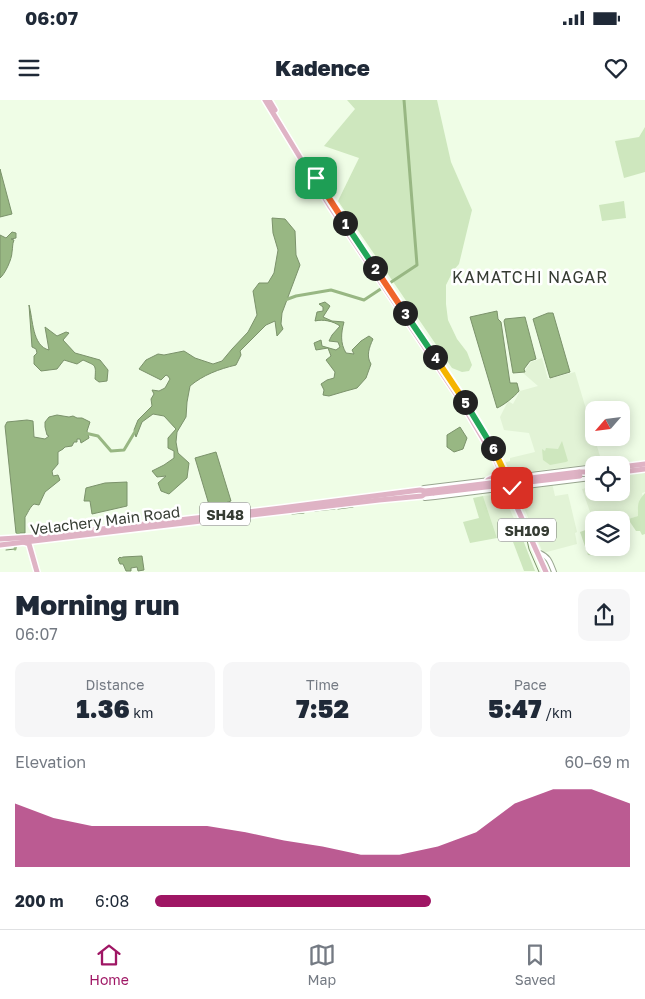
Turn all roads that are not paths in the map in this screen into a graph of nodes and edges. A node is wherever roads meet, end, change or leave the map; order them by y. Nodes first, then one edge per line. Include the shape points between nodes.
1 (264, 100) edge
2 (269, 100) edge
3 (298, 151) junction
4 (492, 452) junction
5 (645, 464) edge
6 (630, 465) edge
7 (585, 468) edge
8 (645, 469) edge
9 (630, 471) edge
10 (585, 473) edge
11 (506, 478) junction
12 (585, 479) edge
13 (488, 480) junction
14 (510, 488) junction
15 (420, 490) junction
16 (495, 490) junction
17 (434, 491) junction
18 (422, 496) junction
19 (387, 497) junction
20 (519, 510) junction
21 (0, 539) edge
22 (27, 540) junction
23 (15, 541) junction
24 (0, 545) edge
25 (540, 553) junction
26 (38, 572) edge
27 (547, 572) edge
28 (554, 572) edge

1 - 3 main road, SH109
2 - 3 main road, SH109
3 - 4 main road, SH109
4 - 11 main road, SH109
4 - 13 main road via 499,472
5 - 6 main road
7 - 11 street
8 - 9 main road
10 - 17 main road, SH48, bridge
11 - 13 street
11 - 14 main road, SH109
12 - 14 street
13 - 15 street
14 - 16 street
14 - 20 main road, SH109
14 - 25 main road, SH109
15 - 17 main road, SH48
15 - 19 main road, Velachery Main Road / SH48
16 - 18 street via 430,498
16 - 20 main road via 507,491
17 - 18 main road, SH48
18 - 19 main road, Velachery Main Road / SH48
19 - 22 main road, Velachery Main Road / SH48
20 - 27 main road, SH109
21 - 23 main road, Velachery Main Road / SH48
22 - 23 main road, Velachery Main Road / SH48
22 - 26 main road
23 - 24 main road, Velachery Main Road / SH48
25 - 27 main road, SH109
25 - 28 street via 546,556

